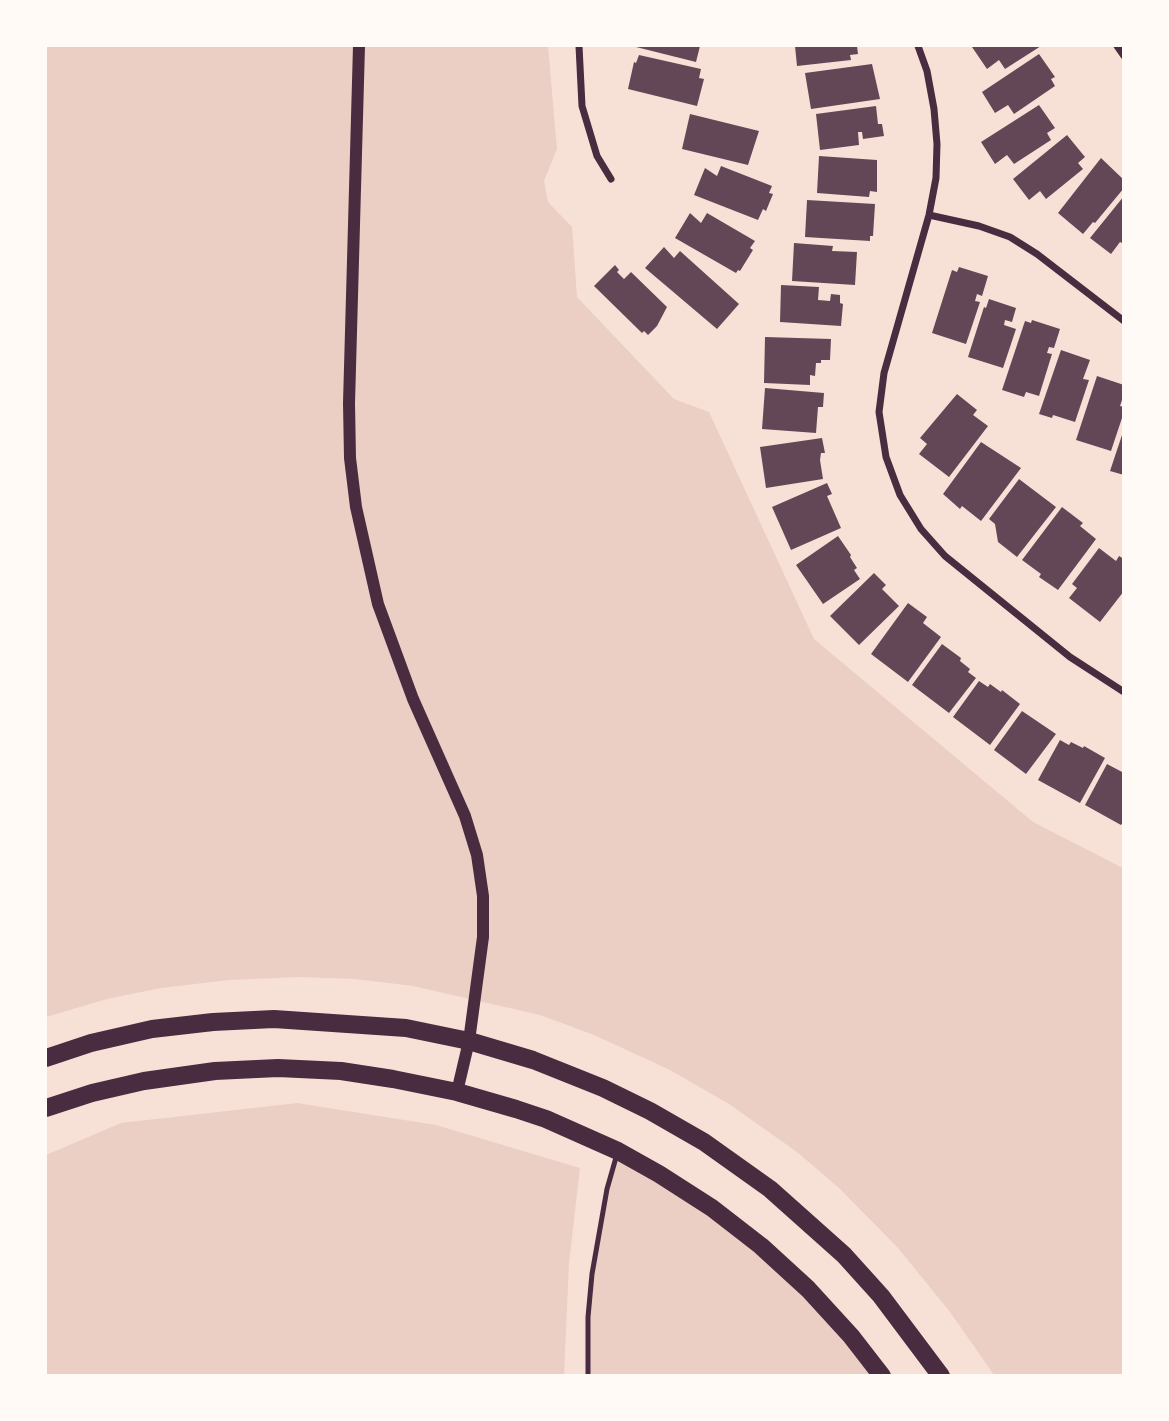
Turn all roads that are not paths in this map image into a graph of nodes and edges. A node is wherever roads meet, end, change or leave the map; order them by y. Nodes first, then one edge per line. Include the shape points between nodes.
1 (359, 46) edge
2 (579, 46) edge
3 (918, 46) edge
4 (1117, 46) edge
5 (1124, 56) edge
6 (611, 178) dead end
7 (929, 215) junction
8 (1124, 321) edge
9 (1124, 692) edge
10 (469, 1041) junction
11 (46, 1058) edge
12 (457, 1092) junction
13 (46, 1108) edge
14 (618, 1151) junction
15 (588, 1376) edge
16 (882, 1376) edge
17 (941, 1376) edge

1 - 10 street via 349,403 356,507 377,604 413,699 458,797 477,855 483,937
2 - 6 street via 582,106 597,156
3 - 7 street via 929,83 937,144
4 - 5 street
7 - 8 street via 1010,237
7 - 9 street via 884,373 880,412 886,457 900,495 945,556 1070,657
10 - 11 main road via 365,1023 243,1019 152,1029
10 - 12 street
10 - 17 main road via 603,1088 704,1142 744,1170 844,1255
12 - 13 main road via 372,1075 278,1068 144,1081
12 - 14 main road via 546,1119
14 - 15 lane via 592,1274
14 - 16 main road via 686,1190 761,1246 816,1297

